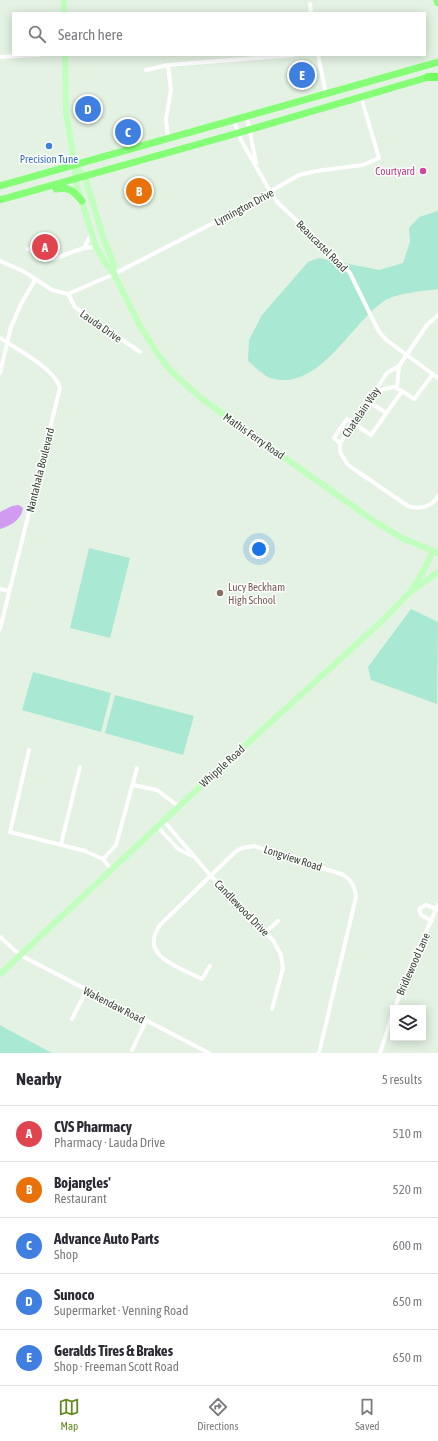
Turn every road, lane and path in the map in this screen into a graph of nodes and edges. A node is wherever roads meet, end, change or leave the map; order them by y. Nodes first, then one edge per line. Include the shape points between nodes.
1 (64, 0) edge
2 (437, 0) edge
3 (438, 3) edge
4 (310, 4) dead end
5 (64, 12) edge
6 (311, 12) edge
7 (20, 56) edge
8 (65, 56) edge
9 (280, 56) edge
10 (318, 56) edge
11 (0, 57) edge
12 (438, 58) edge
13 (438, 62) edge
14 (168, 65) junction
15 (428, 65) junction
16 (146, 70) dead end
17 (438, 74) edge
18 (428, 77) junction
19 (438, 78) edge
20 (326, 94) junction
21 (361, 97) junction
22 (247, 117) junction
23 (234, 121) junction
24 (250, 129) junction
25 (238, 133) junction
26 (168, 139) junction
27 (256, 163) junction
28 (75, 165) junction
29 (85, 177) junction
30 (75, 180) junction
31 (0, 186) edge
32 (37, 190) junction
33 (271, 193) junction
34 (0, 200) edge
35 (82, 201) junction
36 (91, 233) junction
37 (96, 247) junction
38 (84, 248) junction
39 (28, 249) dead end
40 (0, 261) edge
41 (114, 274) junction
42 (35, 280) junction
43 (68, 294) junction
44 (438, 315) edge
45 (0, 338) edge
46 (8, 344) junction
47 (140, 352) dead end
48 (407, 355) junction
49 (399, 366) junction
50 (0, 373) edge
51 (433, 374) junction
52 (438, 378) edge
53 (398, 387) junction
54 (375, 391) junction
55 (402, 391) junction
56 (368, 401) junction
57 (386, 413) junction
58 (354, 423) junction
59 (340, 443) junction
60 (438, 496) edge
61 (435, 552) edge
62 (438, 572) edge
63 (0, 589) edge
64 (9, 591) junction
65 (410, 592) junction
66 (0, 629) edge
67 (29, 750) dead end
68 (227, 762) joint
69 (80, 767) dead end
70 (137, 768) dead end
71 (204, 783) joint
72 (133, 785) junction
73 (178, 806) junction
74 (163, 820) junction
75 (156, 826) junction
76 (61, 844) junction
77 (194, 857) junction
78 (104, 859) junction
79 (111, 869) junction
80 (210, 875) junction
81 (437, 907) edge
82 (278, 921) dead end
83 (432, 921) junction
84 (266, 932) junction
85 (0, 937) edge
86 (20, 955) junction
87 (210, 966) dead end
88 (0, 974) edge
89 (86, 990) junction
90 (396, 1005) edge
91 (272, 1009) dead end
92 (72, 1019) dead end
93 (146, 1020) junction
94 (390, 1022) edge
95 (132, 1050) dead end
96 (202, 1052) edge
97 (209, 1053) edge
98 (319, 1053) edge
99 (380, 1053) edge

1 - 5 main road
2 - 3 highway
4 - 6 street
7 - 11 street
8 - 28 main road via 66,113
9 - 14 street
10 - 20 street
12 - 15 highway
13 - 15 highway
14 - 16 street
14 - 26 street via 171,90 166,119
15 - 20 highway
17 - 18 highway
18 - 19 highway
18 - 21 highway
20 - 22 highway
21 - 24 highway
21 - 33 street, Lymington Drive via 378,158 362,165 305,173
22 - 23 highway
22 - 24 street, Beaucastel Road
23 - 25 street, Beaucastel Road
23 - 26 highway
24 - 25 highway
24 - 27 street, Beaucastel Road
25 - 27 street, Beaucastel Road
25 - 29 highway
26 - 28 highway
27 - 33 street, Beaucastel Road
28 - 29 main road, Mathis Ferry Road
28 - 30 main road, Mathis Ferry Road
28 - 31 highway
29 - 30 highway
29 - 41 main road, Mathis Ferry Road via 113,262
30 - 32 highway
30 - 35 main road, Mathis Ferry Road
32 - 34 highway
32 - 35 highway via 43,192 66,188
33 - 41 street, Lymington Drive
33 - 48 street, Beaucastel Road via 337,258 350,274 378,330
35 - 36 main road, Mathis Ferry Road
36 - 37 main road, Mathis Ferry Road
36 - 38 street
37 - 38 street
37 - 41 main road, Mathis Ferry Road
38 - 39 street via 53,259
40 - 42 street via 23,271
41 - 43 street
41 - 61 main road, Mathis Ferry Road via 151,345 188,388 371,519 402,538
42 - 43 street via 52,290
42 - 46 street via 11,327
43 - 47 street, Lauda Drive via 75,307
44 - 48 street, Chatelain Way via 427,325
45 - 46 street, Nantahala Boulevard
46 - 50 street
46 - 64 street, Nantahala Boulevard via 54,376 60,388
48 - 49 street, Chatelain Way
48 - 51 street, Beaucastel Road
49 - 53 street
49 - 54 street, Chatelain Way via 387,373
51 - 52 street, Beaucastel Road
51 - 55 street via 414,399
53 - 54 street
53 - 55 street
54 - 56 street, Chatelain Way
55 - 57 street
56 - 57 street
56 - 58 street, Chatelain Way
57 - 58 street via 371,435
58 - 59 street, Chatelain Way
58 - 59 street via 347,419 334,438
59 - 60 street, Chatelain Way via 340,452 348,465 401,503 420,508 434,502
61 - 65 main road, Whipple Road
62 - 65 main road
63 - 64 street
64 - 66 street, Nantahala Boulevard
65 - 68 main road, Whipple Road via 382,621
67 - 76 street via 10,832
68 - 71 street, Whipple Road
69 - 76 street
70 - 72 street
71 - 73 main road, Whipple Road
72 - 73 street via 157,790
72 - 78 street via 116,845
73 - 74 main road, Whipple Road
74 - 75 main road, Whipple Road
74 - 77 street, Candlewood Drive
75 - 77 street, Candlewood Drive via 178,849
75 - 79 main road, Whipple Road
76 - 78 street
77 - 80 street, Candlewood Drive
78 - 79 street
79 - 86 main road, Whipple Road
80 - 84 street, Candlewood Drive
80 - 87 street, Longview Road via 160,925 154,932 152,941 154,950 161,957 202,978
80 - 98 street, Longview Road via 235,852 254,846 344,875 352,884 356,896
81 - 83 street, Bridlewood Lane
81 - 83 street, Bridlewood Lane via 426,905 419,909 421,915
82 - 84 street
83 - 90 street, Bridlewood Lane via 404,981
84 - 91 street, Candlewood Drive via 282,955 283,968
85 - 86 street, Wakendaw Road
86 - 88 main road, Whipple Road
86 - 89 street, Wakendaw Road
89 - 92 street
89 - 93 street, Wakendaw Road
93 - 95 street
93 - 96 street, Wakendaw Road
94 - 99 street
96 - 97 street, Wakendaw Road

